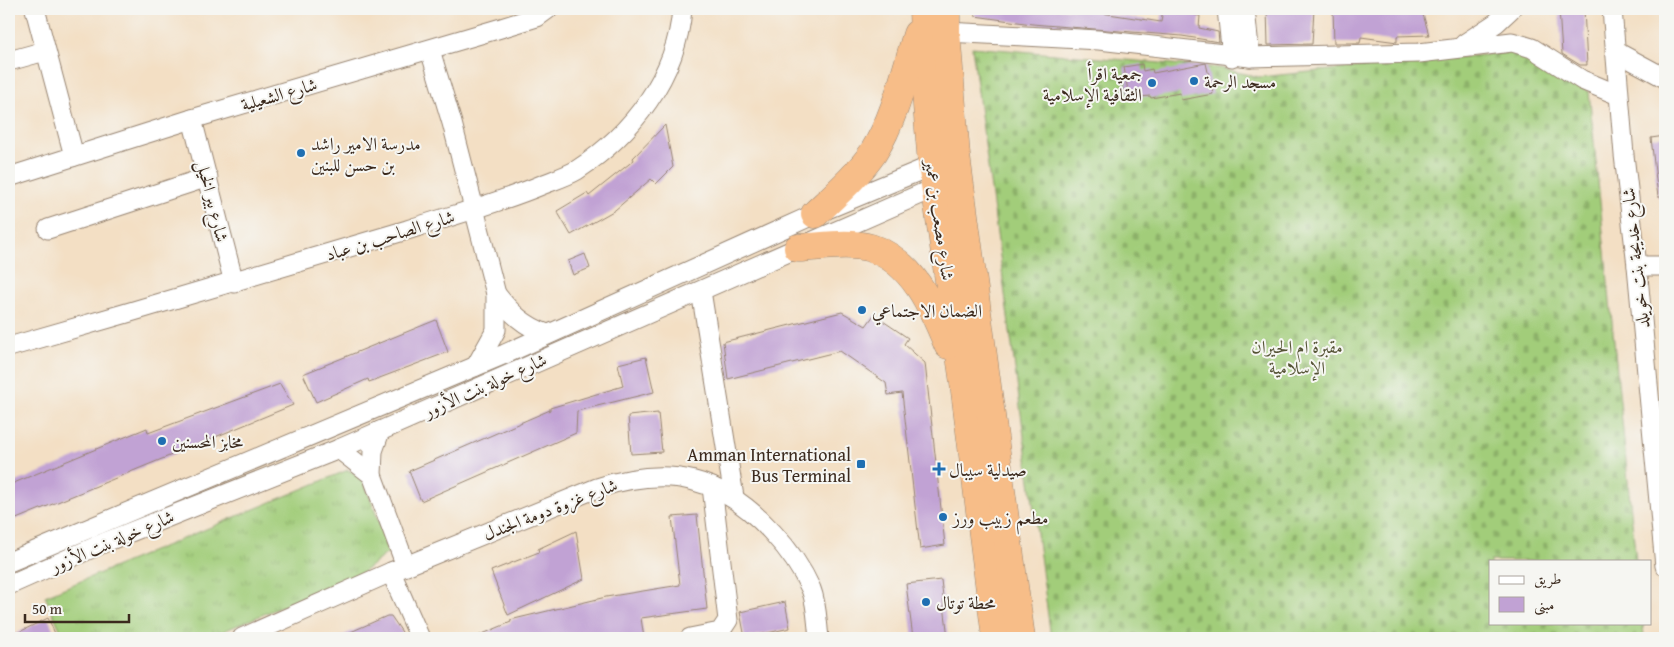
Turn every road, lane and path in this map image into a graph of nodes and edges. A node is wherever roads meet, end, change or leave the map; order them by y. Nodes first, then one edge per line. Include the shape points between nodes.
1 (35, 9) edge
2 (548, 9) edge
3 (682, 9) edge
4 (1227, 9) edge
5 (1245, 9) edge
6 (1511, 9) edge
7 (1612, 9) edge
8 (939, 15) edge
9 (1458, 48) junction
10 (430, 50) junction
11 (46, 51) junction
12 (1615, 51) junction
13 (1241, 57) junction
14 (9, 61) edge
15 (1665, 78) edge
16 (1618, 95) junction
17 (192, 119) junction
18 (74, 156) junction
19 (946, 172) junction
20 (9, 177) edge
21 (208, 177) junction
22 (473, 209) junction
23 (815, 214) junction
24 (48, 229) dead end
25 (798, 248) junction
26 (1637, 266) junction
27 (1665, 266) edge
28 (234, 283) junction
29 (701, 291) junction
30 (496, 294) junction
31 (548, 334) junction
32 (9, 347) edge
33 (476, 366) junction
34 (964, 383) junction
35 (380, 432) junction
36 (339, 450) junction
37 (372, 475) junction
38 (712, 487) junction
39 (734, 497) junction
40 (103, 522) junction
41 (108, 541) junction
42 (9, 562) edge
43 (1665, 566) edge
44 (399, 569) junction
45 (9, 584) edge
46 (242, 638) edge
47 (420, 638) edge
48 (690, 638) edge
49 (819, 638) edge
50 (996, 638) edge
51 (1021, 638) edge

1 - 11 street
2 - 10 street, شارع الشعيلية via 537,16
3 - 22 street, شارع الصاحب بن عباد via 677,43 659,85 626,129 602,153 574,172
4 - 13 street
5 - 13 street
6 - 9 street
7 - 12 street, شارع خديجة بنت خويلد
8 - 13 street via 1099,40
8 - 19 highway, شارع مصعب بن عمير
8 - 23 highway via 873,152 850,181
9 - 13 street via 1419,53
9 - 16 street via 1512,42 1532,48 1582,80
10 - 17 street, شارع الشعيلية
10 - 22 street
11 - 14 street
11 - 18 street
12 - 15 street
12 - 16 street, شارع خديجة بنت خويلد
16 - 26 street, شارع خديجة بنت خويلد
17 - 18 street, شارع الشعيلية
17 - 21 street, شارع بير الخيل
18 - 20 street, شارع الشعيلية
19 - 23 street, شارع خولة بنت الأزور
19 - 25 street, شارع خولة بنت الأزور
19 - 34 highway, شارع مصعب بن عمير
19 - 51 highway, شارع مصعب بن عمير
21 - 24 street
21 - 28 street, شارع بير الخيل
22 - 28 street, شارع الصاحب بن عباد
22 - 30 street
23 - 31 street, شارع خولة بنت الأزور
25 - 29 street, شارع خولة بنت الأزور
25 - 34 highway via 848,245 871,248 907,271 934,309
26 - 27 street
26 - 43 street, شارع خديجة بنت خويلد
28 - 32 street, شارع الصاحب بن عباد
29 - 35 street, شارع خولة بنت الأزور
29 - 39 street
30 - 31 street via 518,320 531,329
30 - 33 street via 496,330
31 - 33 street, شارع خولة بنت الأزور
33 - 40 street, شارع خولة بنت الأزور
34 - 50 highway, شارع مصعب بن عمير
35 - 36 street, شارع خولة بنت الأزور
35 - 37 street via 372,451
36 - 37 street
36 - 41 street, شارع خولة بنت الأزور
37 - 44 street
38 - 39 street, شارع غزوة دومة الجندل
38 - 44 street, شارع غزوة دومة الجندل via 670,477 625,480 597,488
38 - 48 street via 728,620 720,632
39 - 49 street, شارع غزوة دومة الجندل via 788,550 811,591
40 - 41 street
40 - 42 street, شارع خولة بنت الأزور
41 - 45 street, شارع خولة بنت الأزور
44 - 46 street, شارع غزوة دومة الجندل
44 - 47 street

